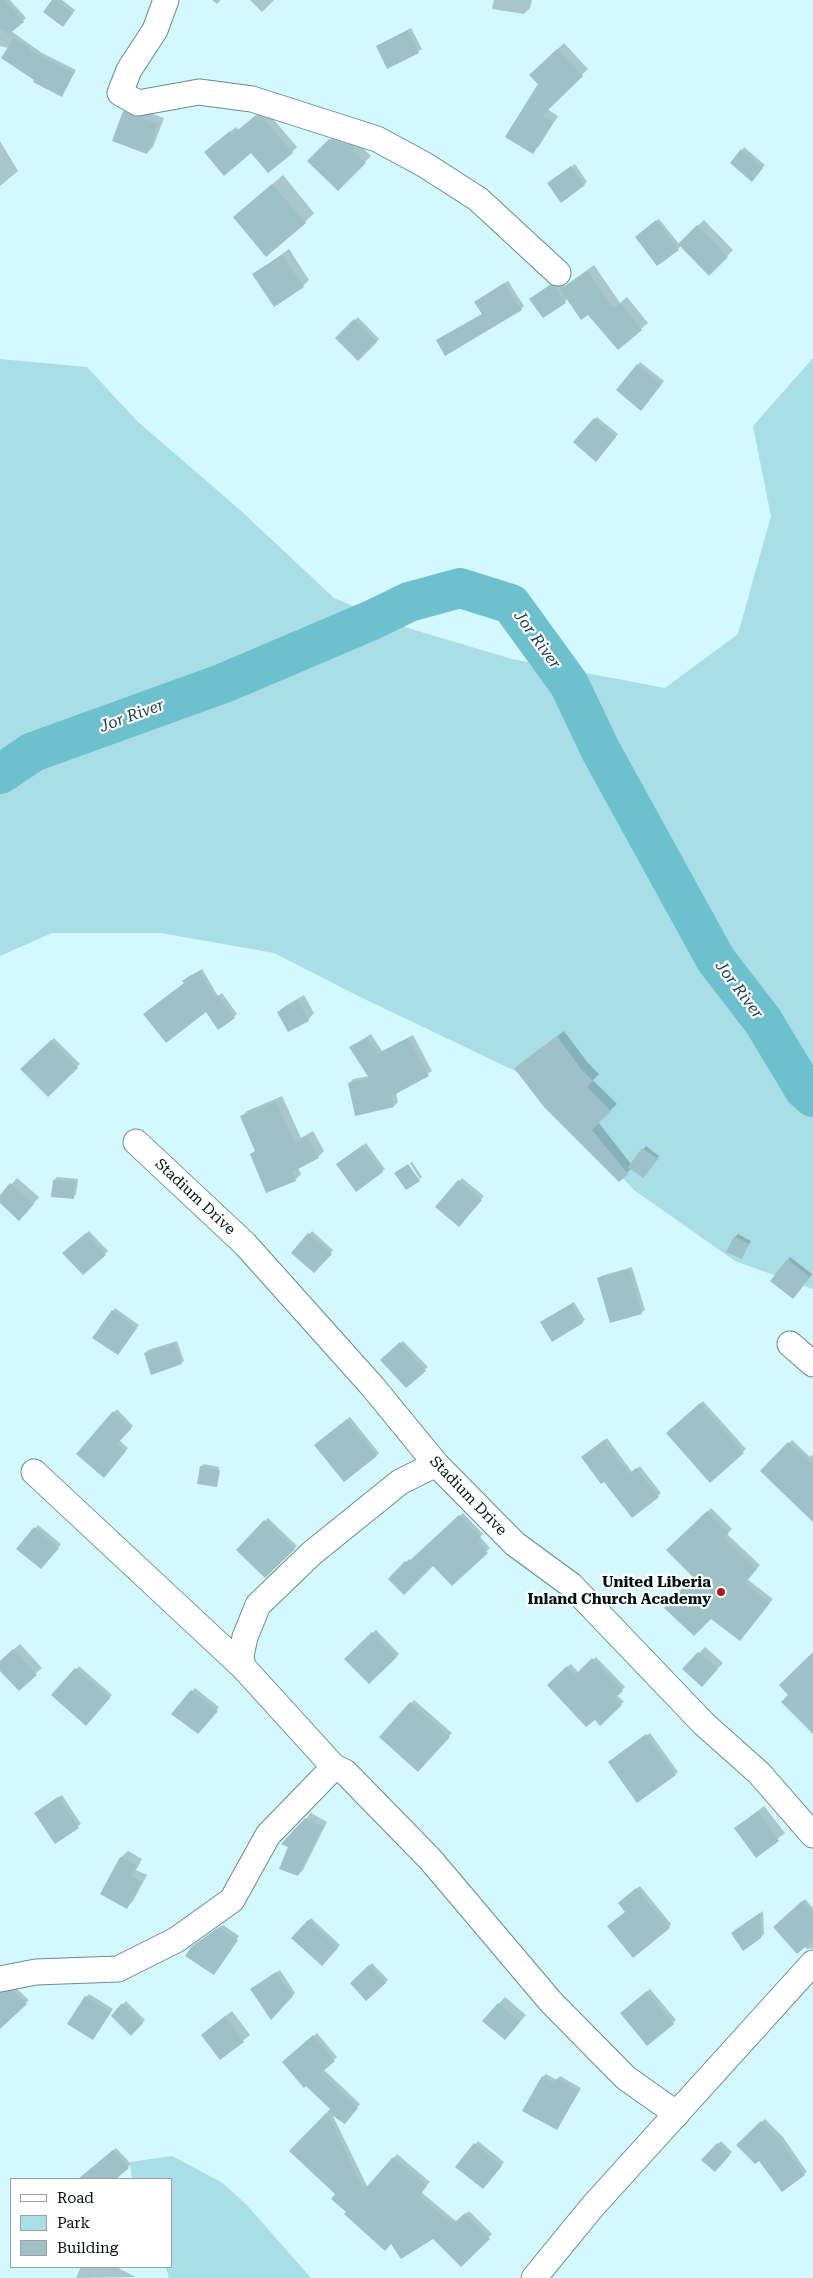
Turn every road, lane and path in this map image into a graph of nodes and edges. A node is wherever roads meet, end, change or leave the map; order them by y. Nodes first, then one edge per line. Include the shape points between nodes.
1 (166, 0) edge
2 (558, 273) dead end
3 (136, 1142) dead end
4 (790, 1344) dead end
5 (813, 1364) edge
6 (436, 1464) junction
7 (34, 1472) dead end
8 (242, 1667) junction
9 (334, 1767) junction
10 (813, 1835) edge
11 (813, 1962) edge
12 (0, 1979) edge
13 (677, 2114) junction
14 (534, 2278) edge

1 - 2 street via 155,30 120,93 138,103 199,92 252,99 377,139 478,198
3 - 6 street, Stadium Drive via 245,1244 373,1387
4 - 5 street
6 - 8 street via 400,1482 312,1553 258,1605 245,1637
6 - 10 street, Stadium Drive via 515,1544 571,1585 704,1724 759,1773
7 - 8 street
8 - 9 street
9 - 12 street via 268,1835 232,1900 176,1940 118,1969 36,1972
9 - 13 street via 346,1772 430,1859 551,2002 593,2045 626,2078
11 - 13 street
13 - 14 street via 593,2206

